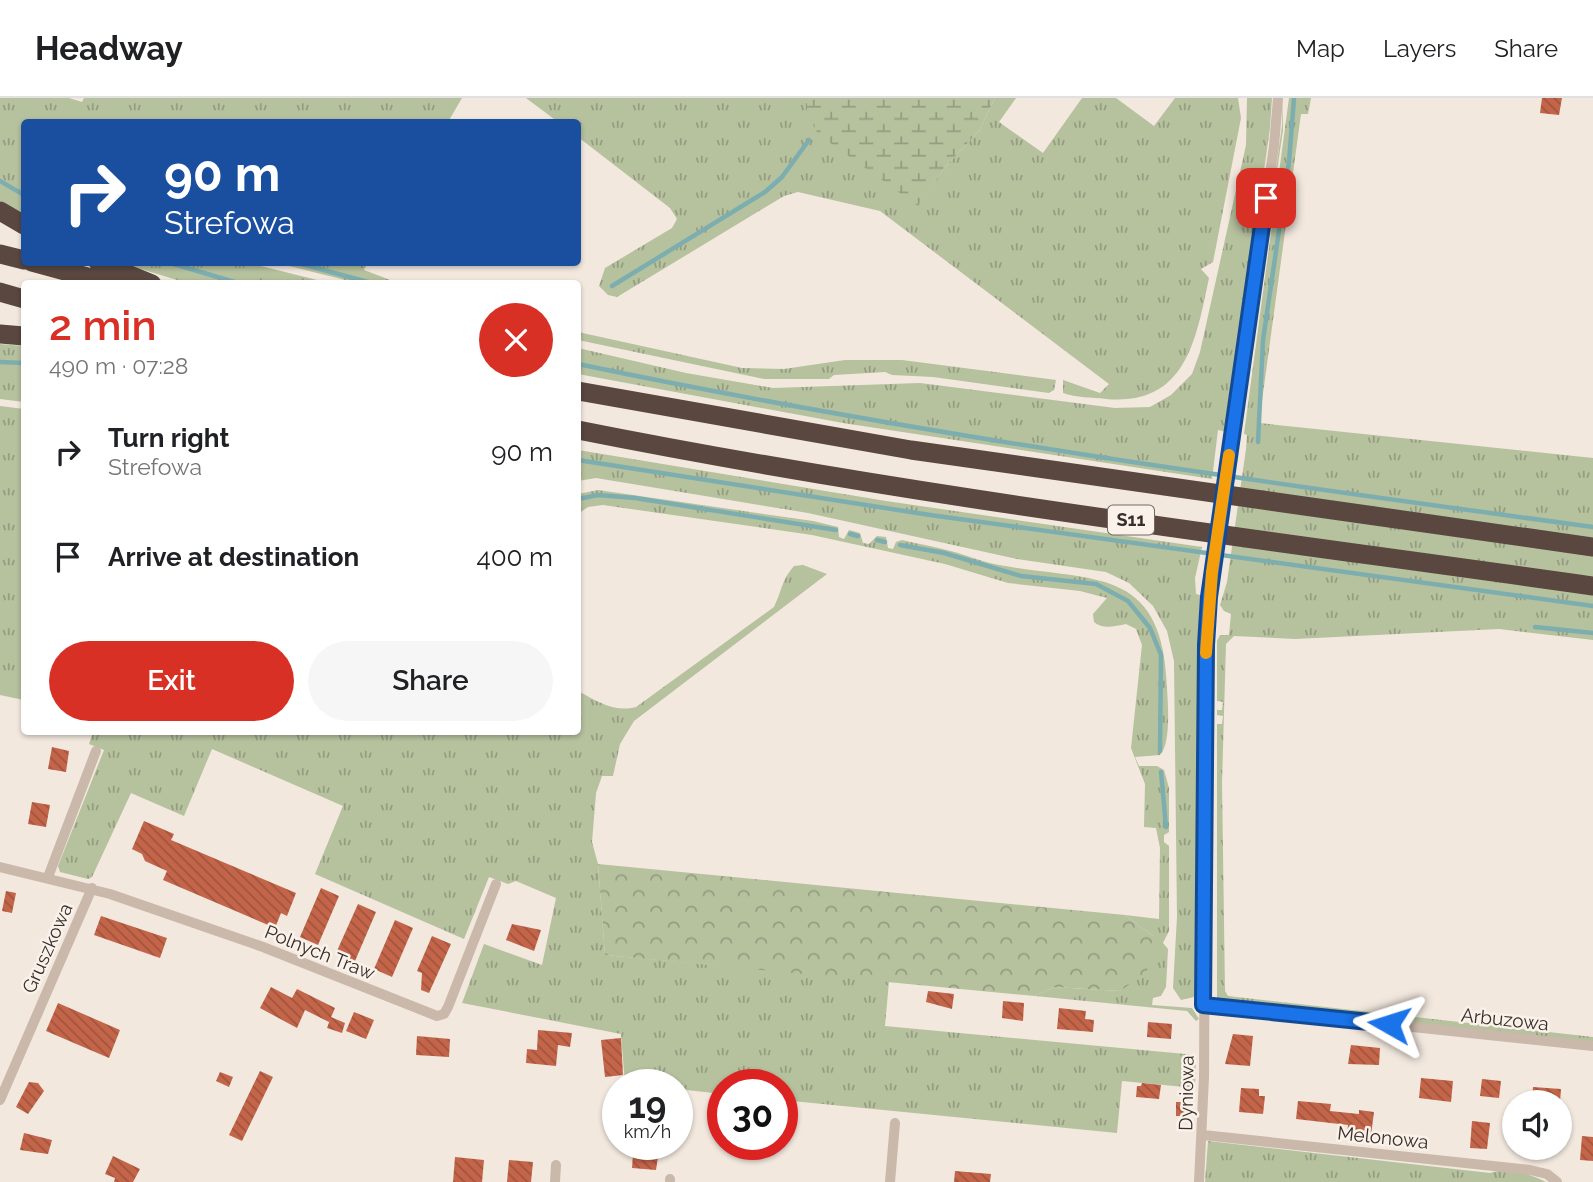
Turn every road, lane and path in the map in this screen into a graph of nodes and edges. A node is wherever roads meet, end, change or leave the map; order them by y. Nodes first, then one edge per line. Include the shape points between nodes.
1 (1278, 98) edge
2 (0, 211) edge
3 (21, 223) edge
4 (0, 254) edge
5 (21, 259) edge
6 (47, 266) edge
7 (108, 266) edge
8 (98, 280) edge
9 (142, 280) edge
10 (0, 292) edge
11 (21, 298) edge
12 (0, 334) edge
13 (21, 336) edge
14 (581, 392) edge
15 (581, 431) edge
16 (1593, 547) edge
17 (1593, 586) edge
18 (96, 751) dead end
19 (0, 867) edge
20 (48, 877) junction
21 (496, 884) dead end
22 (92, 888) junction
23 (1203, 1005) junction
24 (1593, 1046) edge
25 (0, 1100) edge
26 (895, 1123) dead end
27 (1203, 1135) junction
28 (556, 1165) dead end
29 (555, 1182) edge
30 (890, 1182) edge
31 (1199, 1182) edge
32 (1557, 1182) edge

1 - 23 street, Dyniowa, bridge via 1212,572 1206,645
2 - 3 highway
4 - 5 highway
6 - 8 highway
7 - 9 highway
10 - 11 highway
12 - 13 highway
14 - 16 highway, S11 via 911,450
15 - 17 highway, S11 via 996,501
18 - 20 street
19 - 20 street, Polnych Traw
20 - 22 street, Polnych Traw
21 - 22 street, Polnych Traw via 448,1007 437,1016 263,947
22 - 25 street, Gruszkowa
23 - 24 street, Arbuzowa
23 - 27 street, Dyniowa
26 - 30 street
27 - 31 street, Dyniowa
27 - 32 street, Melonowa via 1530,1170
28 - 29 street

